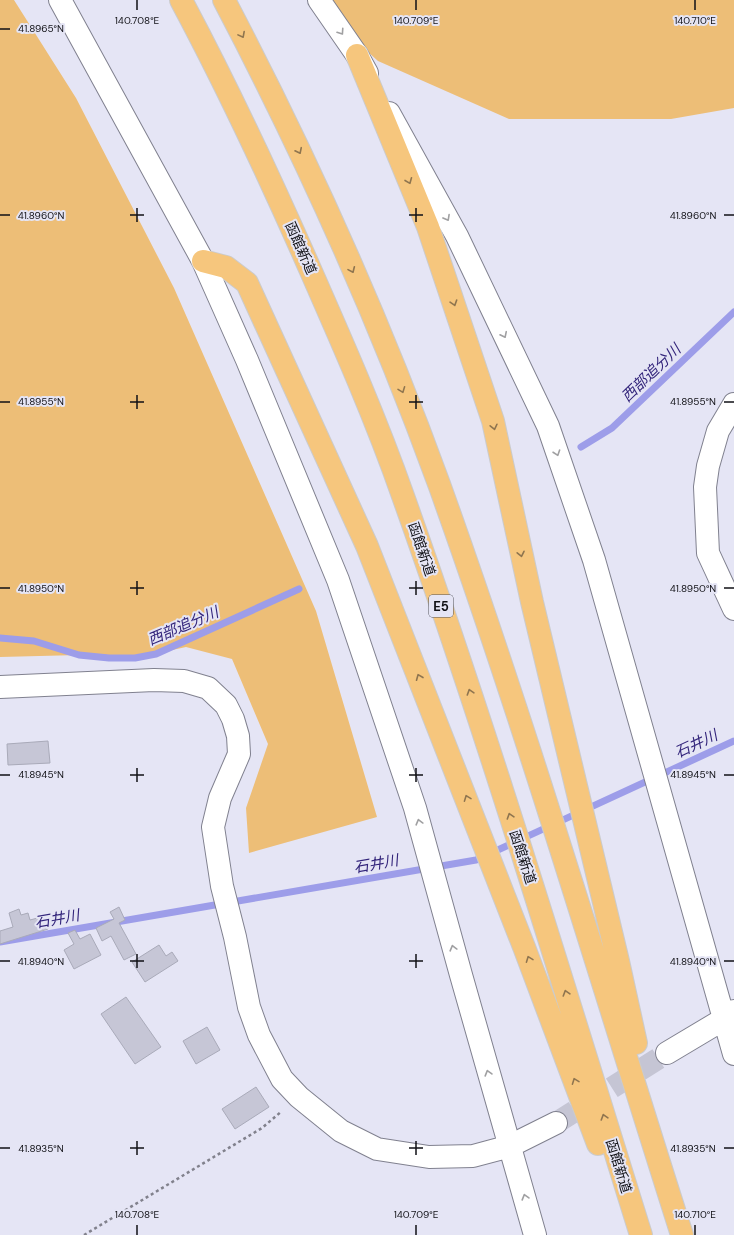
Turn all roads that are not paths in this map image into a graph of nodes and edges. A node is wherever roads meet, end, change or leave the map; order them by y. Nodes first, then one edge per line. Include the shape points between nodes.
1 (60, 0) edge
2 (181, 0) edge
3 (224, 0) edge
4 (319, 0) edge
5 (357, 55) junction
6 (203, 261) junction
7 (734, 404) edge
8 (734, 609) edge
9 (0, 687) edge
10 (729, 1015) edge
11 (667, 1053) tunnel mouth
12 (734, 1054) edge
13 (556, 1123) tunnel mouth
14 (510, 1146) junction
15 (668, 1190) junction
16 (536, 1235) edge
17 (632, 1235) edge
18 (641, 1235) edge
19 (682, 1235) edge

1 - 6 street
18 -> 2 highway, 函館新道 / E5 via 475,706 402,494 340,335 279,198 224,80
3 -> 15 highway via 258,64 318,191 376,323 438,482 507,680
4 -> 5 street
5 -> 10 street via 457,236 548,426 594,560
5 -> 15 highway via 428,227 493,421 532,602 618,962
14 -> 6 street via 415,808 338,580 248,360
17 -> 6 highway via 524,946 367,546 248,283 226,267
7 - 8 street via 718,431 705,487 708,553
9 - 14 street via 154,680 184,681 208,688 226,706 233,718 238,736 239,754 220,798 213,827 222,886 249,1007 259,1035 282,1079 299,1097 341,1131 377,1149 429,1157 473,1156
10 - 11 street
10 - 12 street
13 - 14 street
16 -> 14 street
15 - 19 highway

